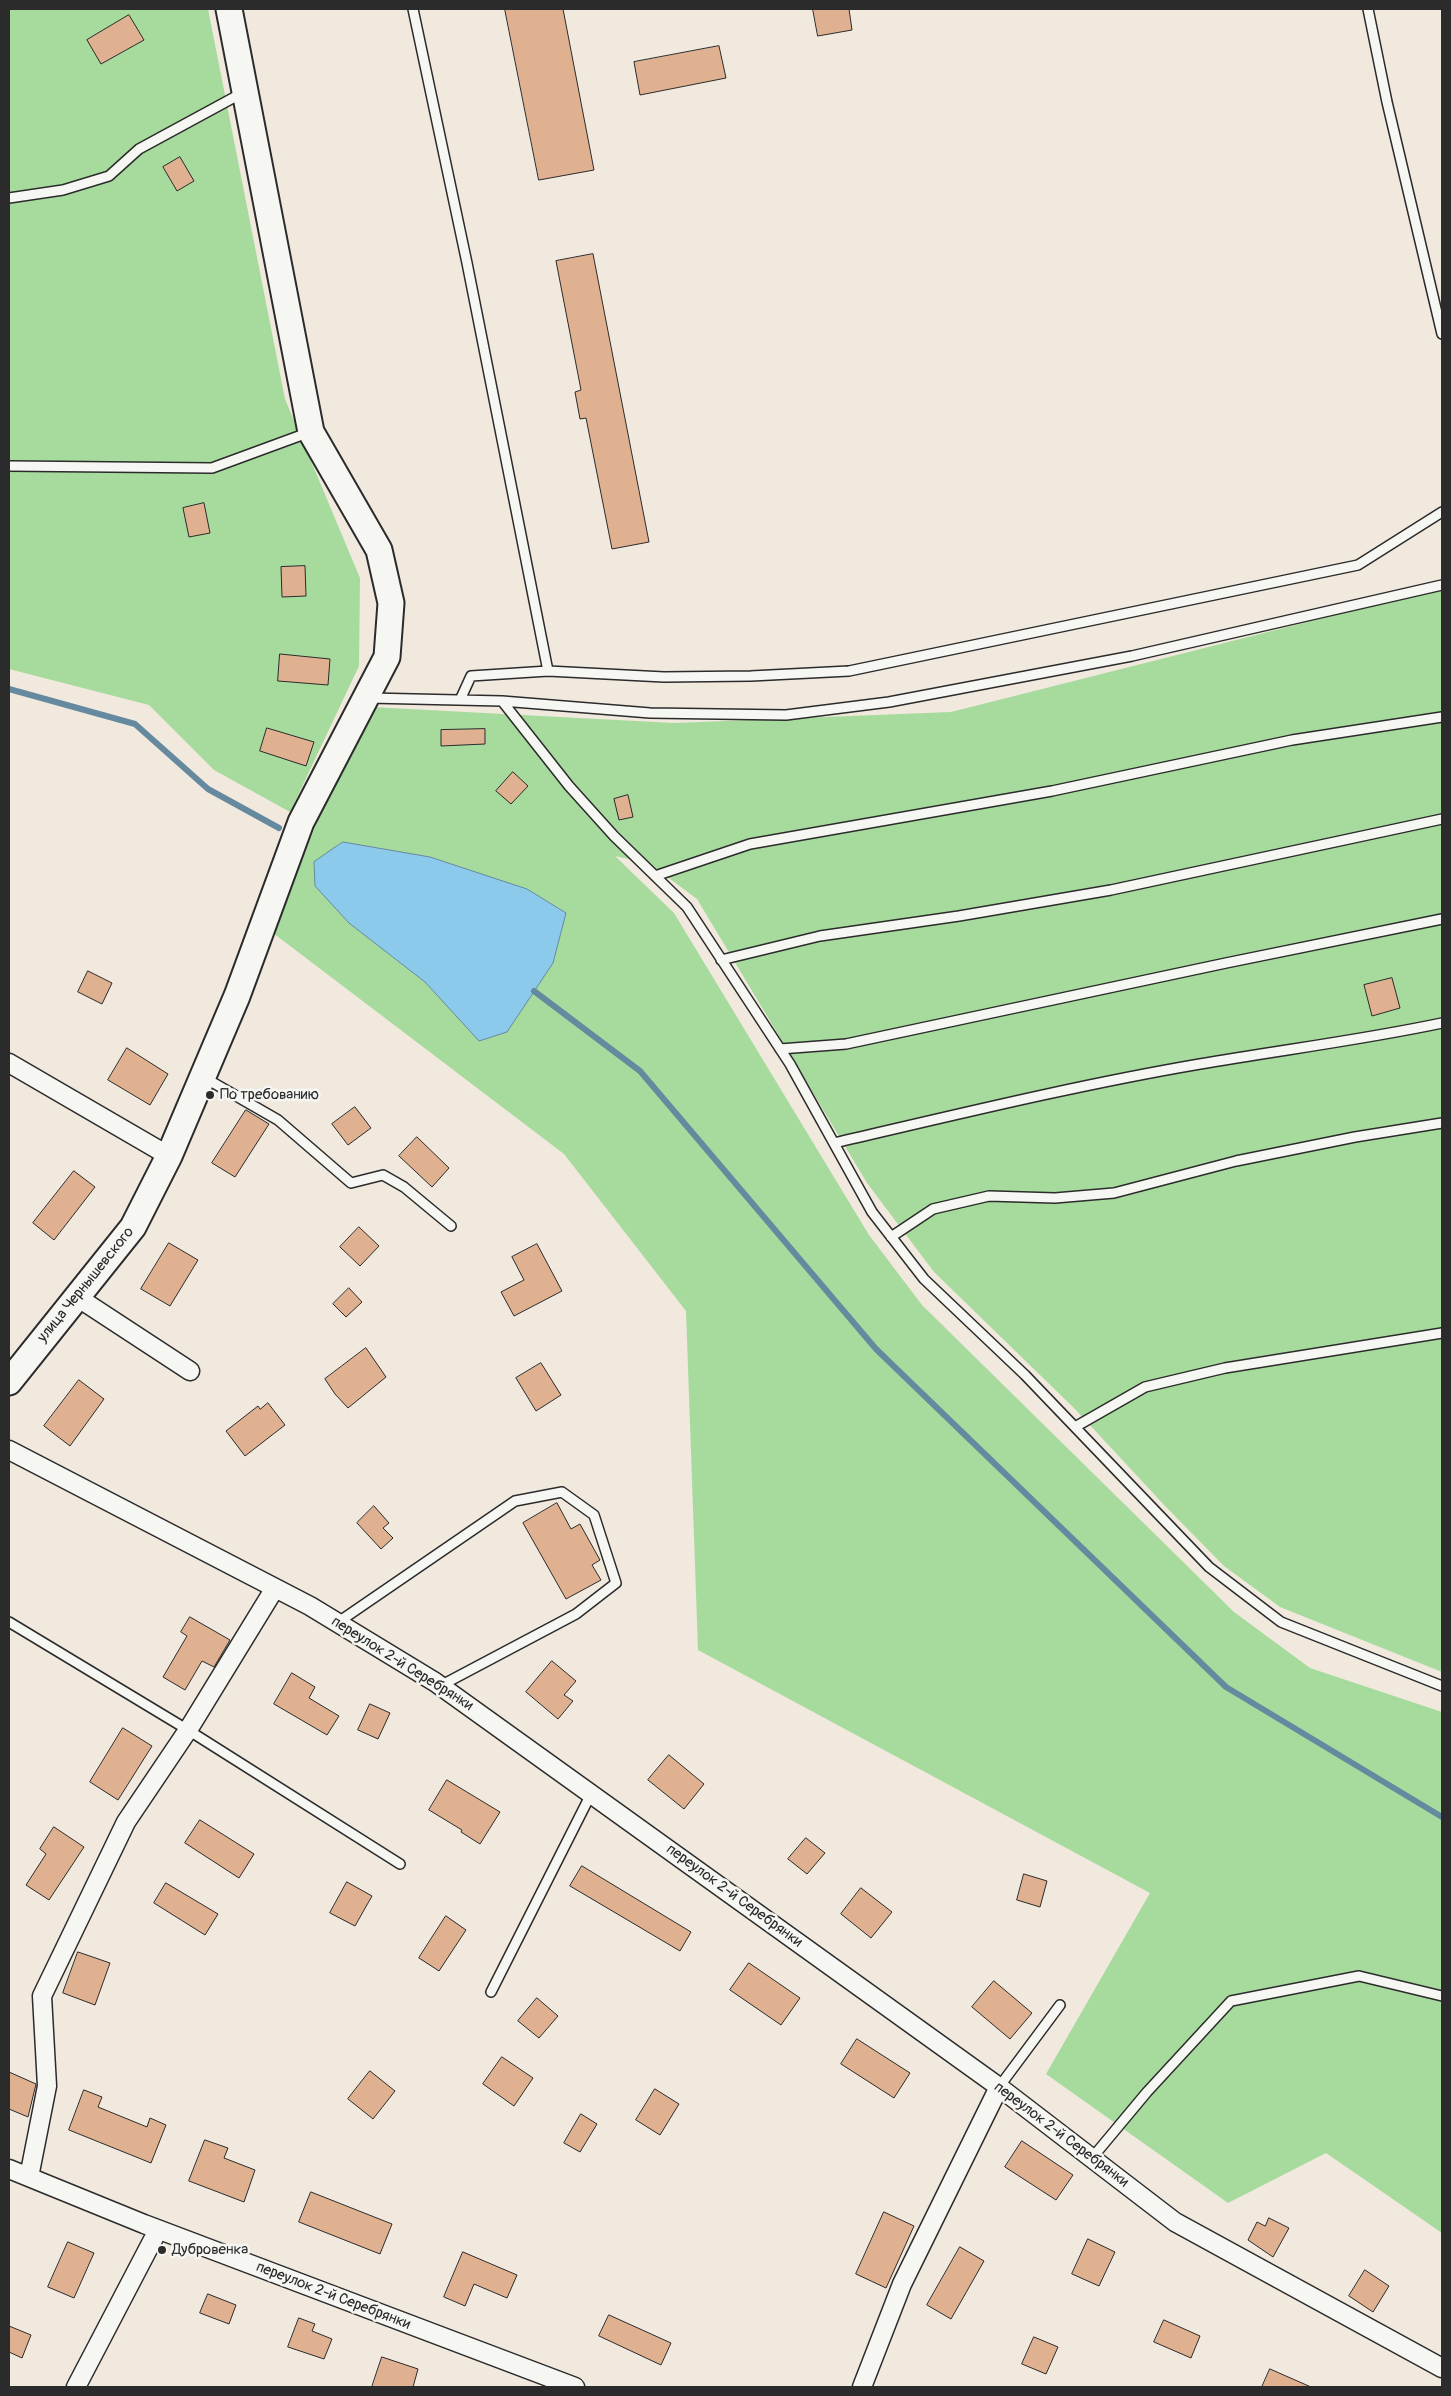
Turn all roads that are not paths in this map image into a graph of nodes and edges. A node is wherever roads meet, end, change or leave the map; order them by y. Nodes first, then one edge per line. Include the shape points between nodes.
1 (230, 9) edge
2 (413, 9) edge
3 (1368, 9) edge
4 (246, 91) junction
5 (9, 198) edge
6 (1442, 334) edge
7 (311, 432) junction
8 (9, 466) edge
9 (1442, 512) edge
10 (1442, 585) edge
11 (548, 671) junction
12 (366, 698) junction
13 (460, 700) junction
14 (502, 701) junction
15 (1442, 717) edge
16 (1442, 819) edge
17 (655, 876) junction
18 (1442, 919) edge
19 (721, 960) junction
20 (1442, 1023) edge
21 (780, 1049) junction
22 (9, 1063) edge
23 (203, 1076) junction
24 (1442, 1123) edge
25 (834, 1143) junction
26 (169, 1156) junction
27 (451, 1226) dead end
28 (891, 1238) junction
29 (77, 1297) junction
30 (1442, 1333) edge
31 (190, 1371) dead end
32 (9, 1382) edge
33 (1075, 1427) junction
34 (9, 1450) edge
35 (275, 1588) junction
36 (9, 1622) edge
37 (337, 1623) junction
38 (440, 1686) junction
39 (1442, 1686) edge
40 (188, 1730) junction
41 (591, 1794) junction
42 (400, 1864) dead end
43 (491, 1992) dead end
44 (1442, 1996) edge
45 (1060, 2005) dead end
46 (999, 2087) junction
47 (1092, 2158) junction
48 (9, 2169) edge
49 (29, 2177) junction
50 (158, 2230) junction
51 (1442, 2368) edge
52 (76, 2387) edge
53 (575, 2387) edge
54 (862, 2387) edge

1 - 4 street, улица Чернышевского
2 - 11 lane
3 - 6 lane
4 - 5 lane via 139,149 109,176 64,190
4 - 7 street, улица Чернышевского
7 - 8 lane via 212,468
7 - 12 street, улица Чернышевского via 379,550 391,603 387,657
9 - 11 lane via 1358,565 849,671 664,677
10 - 14 lane via 1132,656 889,702 795,714 650,714
11 - 13 lane via 471,676
12 - 13 lane
12 - 23 street, улица Чернышевского via 301,822 237,996
13 - 14 lane
14 - 17 lane via 569,786
15 - 17 lane via 1292,740 1052,791 750,844
16 - 19 lane via 1111,890 820,936
17 - 19 lane via 687,907
18 - 21 lane via 846,1044
19 - 21 lane
20 - 25 lane via 1377,1037 1200,1064 1026,1098
21 - 25 lane
22 - 26 street
23 - 26 street, улица Чернышевского
23 - 27 lane via 278,1120 351,1183 383,1175 404,1187
24 - 28 lane via 1236,1161 1114,1193 1054,1198 989,1196 933,1209
25 - 28 lane via 872,1212
26 - 29 street, улица Чернышевского via 133,1228
28 - 33 lane via 924,1279
29 - 31 street
29 - 32 street, улица Чернышевского
30 - 33 lane via 1225,1368 1145,1388
33 - 39 lane via 1209,1567 1281,1622
34 - 35 street, переулок 2-й Серебрянки
35 - 37 street, переулок 2-й Серебрянки
35 - 40 street
36 - 40 lane
37 - 38 street, переулок 2-й Серебрянки
37 - 38 lane via 515,1501 562,1492 594,1515 616,1583 576,1614
38 - 41 street, переулок 2-й Серебрянки
40 - 42 lane
40 - 49 street via 126,1822 42,1996 47,2086
41 - 43 lane
41 - 46 street, переулок 2-й Серебрянки
44 - 47 lane via 1359,1976 1231,2001 1147,2092
45 - 46 lane
46 - 47 street, переулок 2-й Серебрянки
46 - 54 street via 902,2284
47 - 51 street, переулок 2-й Серебрянки via 1174,2222
48 - 49 street, переулок 2-й Серебрянки
49 - 50 street, переулок 2-й Серебрянки
50 - 52 street
50 - 53 street, переулок 2-й Серебрянки

